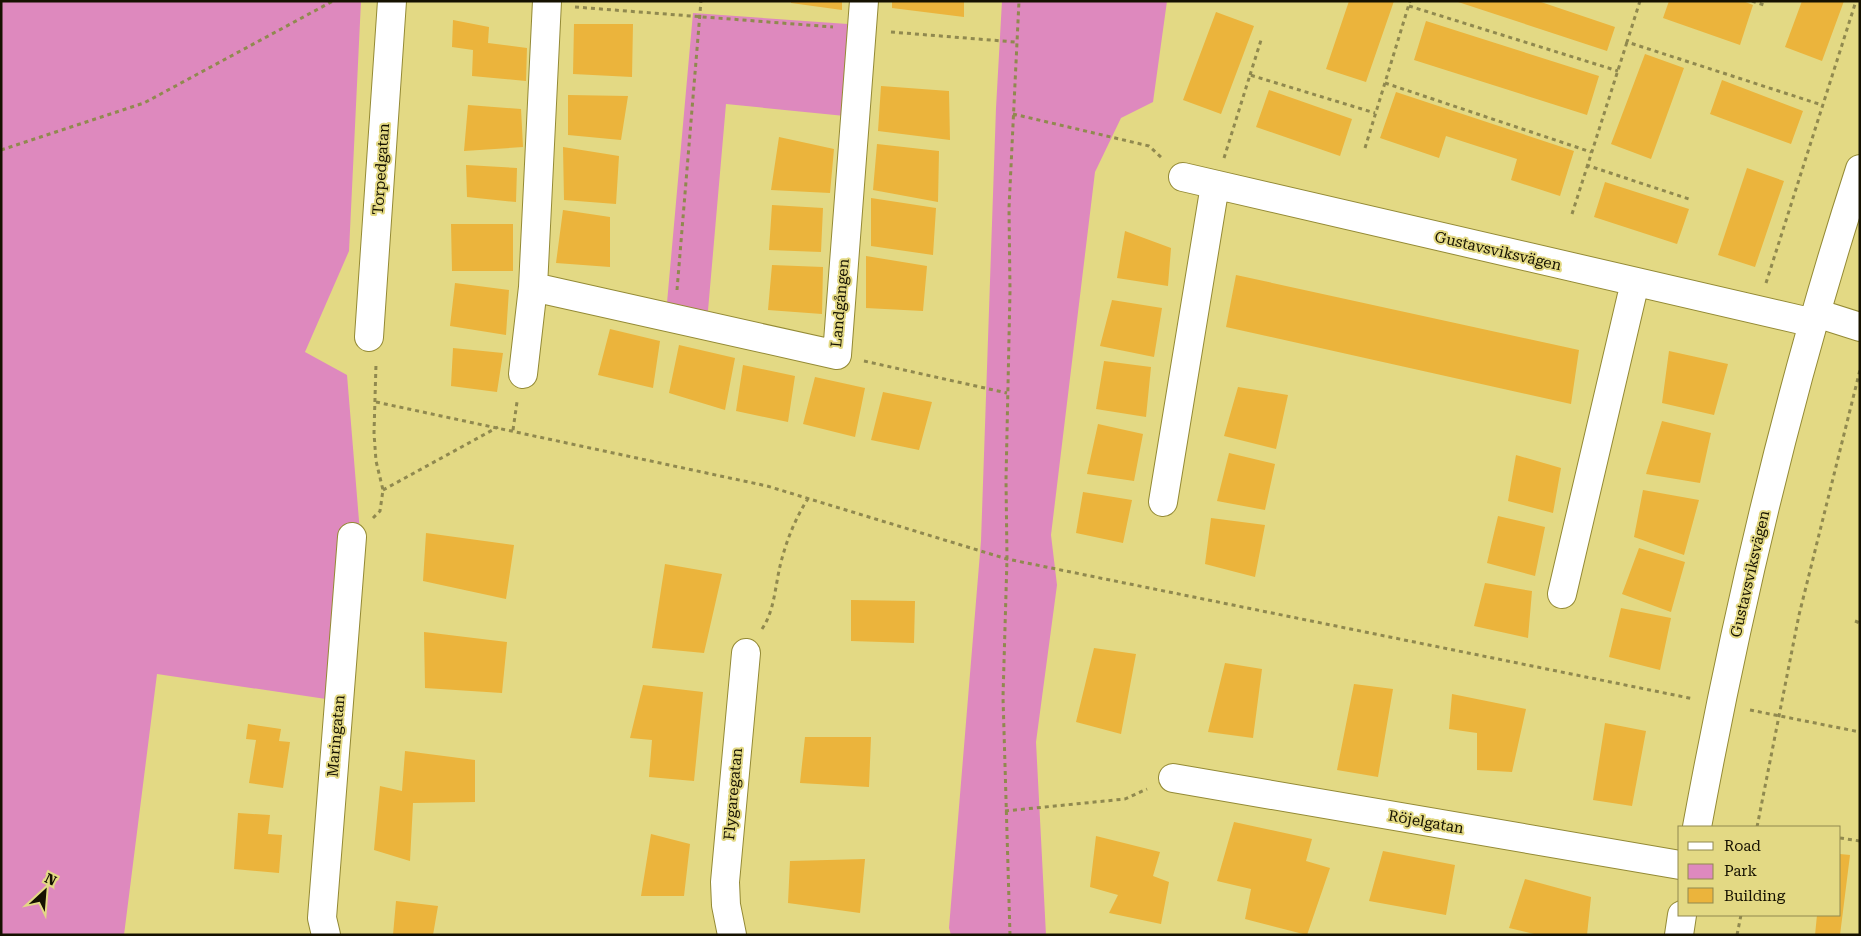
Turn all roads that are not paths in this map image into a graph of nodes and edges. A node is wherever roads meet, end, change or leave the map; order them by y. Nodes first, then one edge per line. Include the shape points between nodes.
1 (392, 1) edge
2 (864, 1) edge
3 (547, 3) edge
4 (1860, 169) edge
5 (1183, 177) road end
6 (1215, 185) junction
7 (1635, 282) junction
8 (533, 288) junction
9 (1815, 318) junction
10 (1860, 327) edge
11 (369, 337) road end
12 (523, 374) dead end
13 (1162, 502) dead end
14 (352, 537) road end
15 (1562, 594) dead end
16 (746, 653) road end
17 (1173, 778) road end
18 (1696, 826) edge
19 (1678, 865) edge
20 (1682, 916) edge
21 (326, 935) edge
22 (732, 935) edge
23 (1679, 935) edge

1 - 11 street, Torpedgatan
2 - 8 street, Landgången via 837,354
3 - 8 street
4 - 9 street, Gustavsviksvägen
5 - 6 street, Gustavsviksvägen
6 - 7 street, Gustavsviksvägen
6 - 13 street
7 - 9 street, Gustavsviksvägen via 1757,310
7 - 15 street
8 - 12 street
9 - 10 street
9 - 18 street, Gustavsviksvägen via 1782,439 1720,704
14 - 21 street, Maringatan via 322,918
16 - 22 street, Flygaregatan via 725,882
17 - 19 street, Röjelgatan
20 - 23 street

